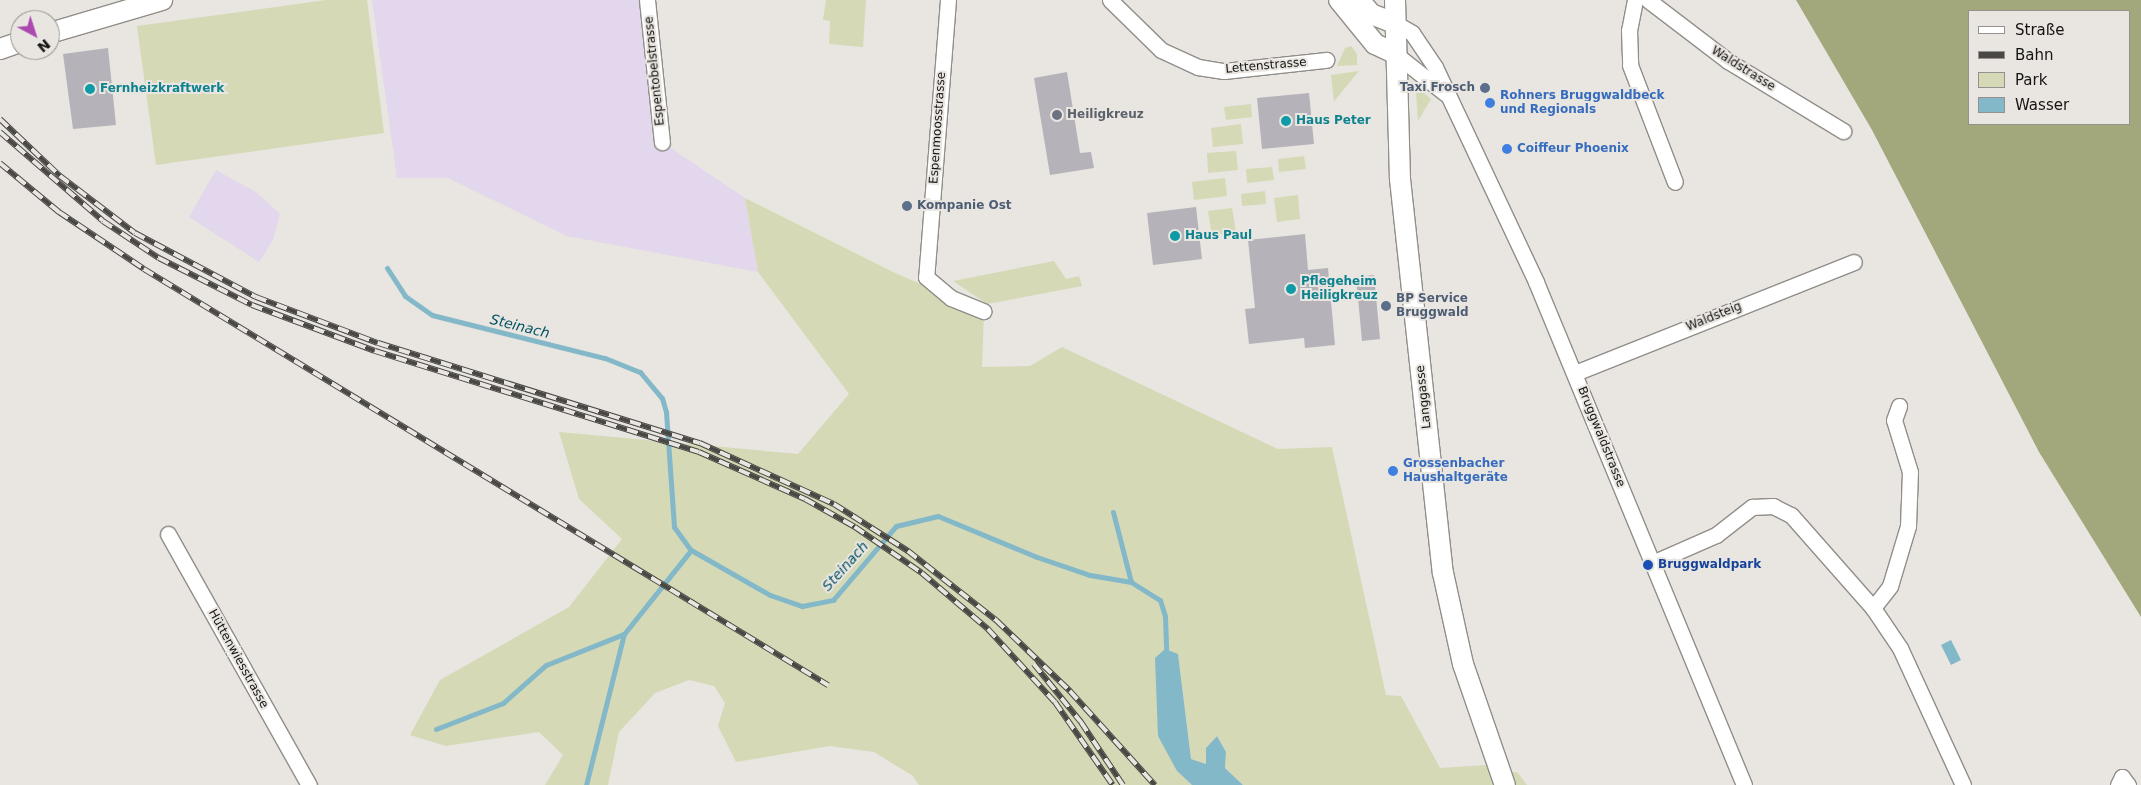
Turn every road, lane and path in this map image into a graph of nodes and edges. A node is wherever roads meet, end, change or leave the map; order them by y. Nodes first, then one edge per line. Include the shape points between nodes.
1 (162, 0) edge
2 (647, 0) edge
3 (948, 0) edge
4 (1110, 0) edge
5 (1339, 0) edge
6 (1359, 0) edge
7 (1395, 0) edge
8 (1635, 0) edge
9 (1648, 0) edge
10 (1395, 23) junction
11 (60, 30) edge
12 (1394, 53) junction
13 (1326, 60) dead end
14 (1446, 94) junction
15 (1843, 131) dead end
16 (662, 142) dead end
17 (1675, 182) dead end
18 (1854, 262) dead end
19 (984, 311) dead end
20 (1575, 372) junction
21 (1899, 406) dead end
22 (168, 534) dead end
23 (1652, 563) junction
24 (1873, 608) junction
25 (309, 785) edge
26 (1505, 785) edge
27 (1744, 785) edge
28 (1963, 785) edge
29 (2118, 785) edge
30 (2128, 785) edge

1 - 11 main road
2 - 16 street, Espentobelstrasse
3 - 19 street, Espenmoosstrasse via 926,277 951,298
4 - 13 street, Lettenstrasse via 1161,50 1198,67 1224,71
5 - 12 main road via 1375,44
6 - 10 main road via 1371,14
7 - 10 main road, Langgasse
8 - 17 street via 1629,30 1630,65
9 - 15 street, Waldstrasse via 1728,61
10 - 12 main road, Langgasse
10 - 14 street, Bruggwaldstrasse via 1423,45
12 - 14 street, Bruggwaldstrasse
12 - 26 main road, Langgasse via 1400,179 1443,573 1463,664
14 - 20 street, Bruggwaldstrasse
18 - 20 street, Waldsteig
20 - 23 street, Bruggwaldstrasse
21 - 24 street via 1894,420 1910,472 1908,526 1890,586
22 - 25 street, Hüttenwiesstrasse
23 - 24 street via 1716,535 1752,507 1773,506 1800,524
23 - 27 street, Bruggwaldstrasse
24 - 28 street via 1900,648
29 - 30 street via 2122,777

